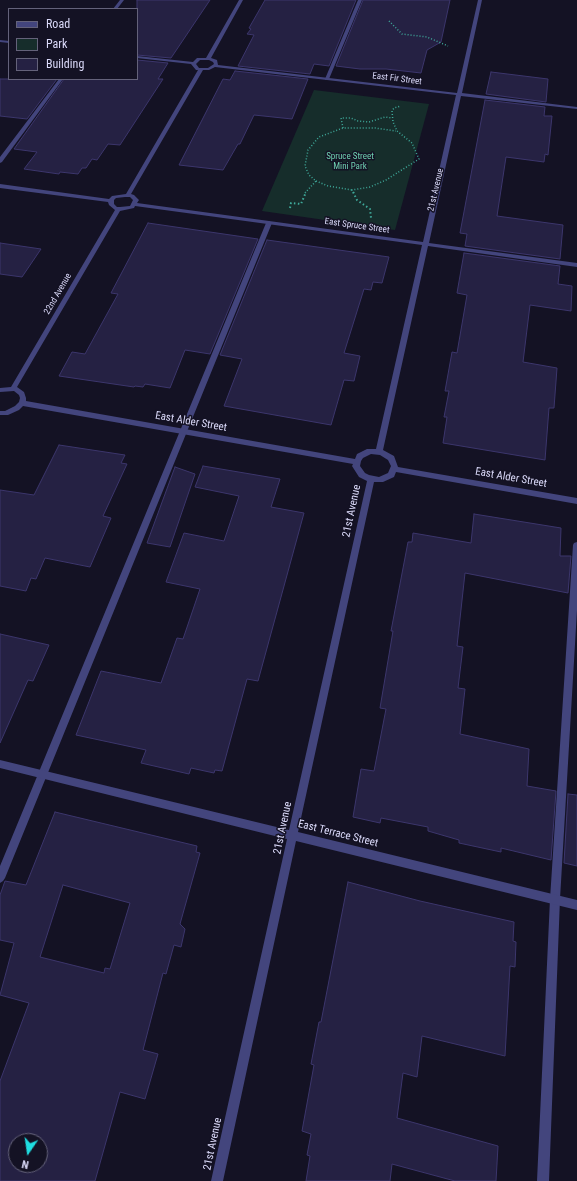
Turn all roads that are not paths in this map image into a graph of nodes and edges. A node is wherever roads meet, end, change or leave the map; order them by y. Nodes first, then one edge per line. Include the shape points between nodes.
1 (122, 0) edge
2 (241, 0) edge
3 (360, 0) edge
4 (480, 0) edge
5 (116, 8) edge
6 (138, 57) edge
7 (208, 58) junction
8 (193, 63) junction
9 (215, 66) junction
10 (201, 70) junction
11 (326, 79) junction
12 (60, 80) edge
13 (458, 94) junction
14 (577, 108) edge
15 (0, 161) edge
16 (0, 186) edge
17 (128, 195) junction
18 (111, 201) junction
19 (135, 204) junction
20 (118, 209) junction
21 (269, 223) junction
22 (424, 244) junction
23 (577, 265) edge
24 (13, 389) junction
25 (0, 390) edge
26 (22, 403) junction
27 (0, 412) edge
28 (182, 432) junction
29 (379, 451) junction
30 (357, 462) junction
31 (394, 469) junction
32 (371, 479) junction
33 (577, 501) edge
34 (577, 545) edge
35 (0, 764) edge
36 (42, 776) junction
37 (294, 835) junction
38 (0, 878) edge
39 (555, 899) junction
40 (577, 905) edge
41 (217, 1181) edge
42 (543, 1181) edge

1 - 5 street
2 - 7 street
3 - 11 street
4 - 13 street, 21st Avenue
6 - 8 street
7 - 8 street
7 - 9 street via 214,61
8 - 10 street via 195,68
9 - 10 street
9 - 11 street, East Fir Street
10 - 17 street
11 - 13 street, East Fir Street
12 - 15 street
13 - 14 street, East Fir Street
13 - 22 street, 21st Avenue
16 - 18 street
17 - 18 street via 118,196
17 - 19 street via 135,198
18 - 20 street via 112,207
19 - 20 street
19 - 21 street, East Spruce Street
20 - 24 street, 22nd Avenue
21 - 22 street, East Spruce Street
21 - 28 street
22 - 23 street, East Spruce Street
22 - 29 street, 21st Avenue
24 - 25 street
24 - 26 street via 22,394
26 - 27 street via 12,411
26 - 28 street, East Alder Street
28 - 30 street, East Alder Street
28 - 36 street
29 - 30 street via 364,453
29 - 31 street via 391,458
30 - 32 street via 362,475
31 - 32 street via 387,478
31 - 33 street, East Alder Street
32 - 37 street, 21st Avenue
34 - 39 street
35 - 36 street, East Terrace Street
36 - 37 street, East Terrace Street
36 - 38 street
37 - 39 street, East Terrace Street
37 - 41 street, 21st Avenue
39 - 40 street, East Terrace Street
39 - 42 street

